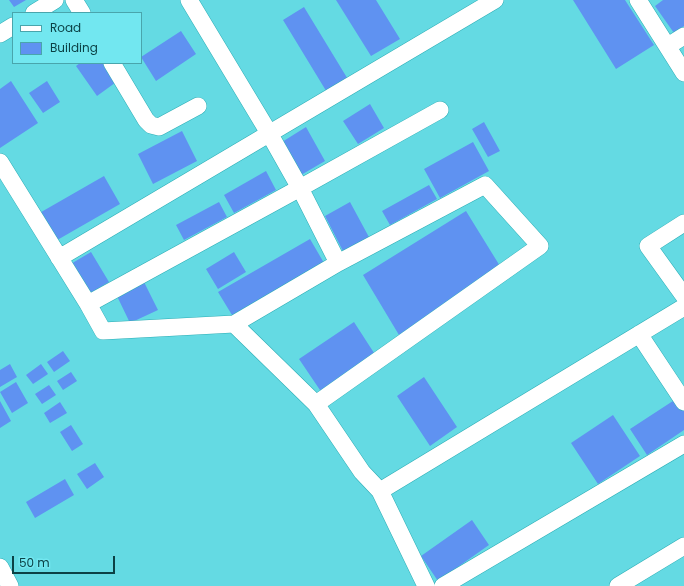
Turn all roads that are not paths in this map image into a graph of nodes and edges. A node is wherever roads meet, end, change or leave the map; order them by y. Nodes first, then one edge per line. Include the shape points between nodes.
1 (55, 0) edge
2 (74, 0) edge
3 (189, 0) edge
4 (495, 0) edge
5 (638, 0) edge
6 (36, 12) edge
7 (81, 12) edge
8 (12, 27) edge
9 (0, 34) edge
10 (684, 36) edge
11 (668, 46) junction
12 (113, 64) edge
13 (684, 73) edge
14 (198, 106) dead end
15 (440, 110) dead end
16 (270, 133) junction
17 (0, 162) edge
18 (300, 188) junction
19 (684, 223) edge
20 (59, 258) junction
21 (338, 263) junction
22 (684, 296) edge
23 (88, 304) junction
24 (684, 307) edge
25 (234, 324) junction
26 (639, 334) junction
27 (684, 402) edge
28 (316, 404) junction
29 (684, 444) edge
30 (380, 490) junction
31 (684, 546) edge
32 (0, 567) edge
33 (10, 586) edge
34 (426, 586) edge
35 (443, 586) edge
36 (618, 586) edge

1 - 6 street
2 - 7 street
3 - 16 street
4 - 16 street
5 - 11 street
8 - 9 street
10 - 11 street
11 - 13 street
12 - 14 street via 151,125 159,127
15 - 18 street
16 - 18 street
16 - 20 street
17 - 20 street
18 - 21 street
18 - 23 street
19 - 22 street via 648,246
20 - 23 street
21 - 25 street
21 - 28 street via 485,185 540,246
23 - 25 street via 103,331
24 - 26 street
25 - 28 street
26 - 27 street
26 - 30 street
28 - 30 street via 362,472
29 - 35 street
30 - 34 street
31 - 36 street
32 - 33 street

